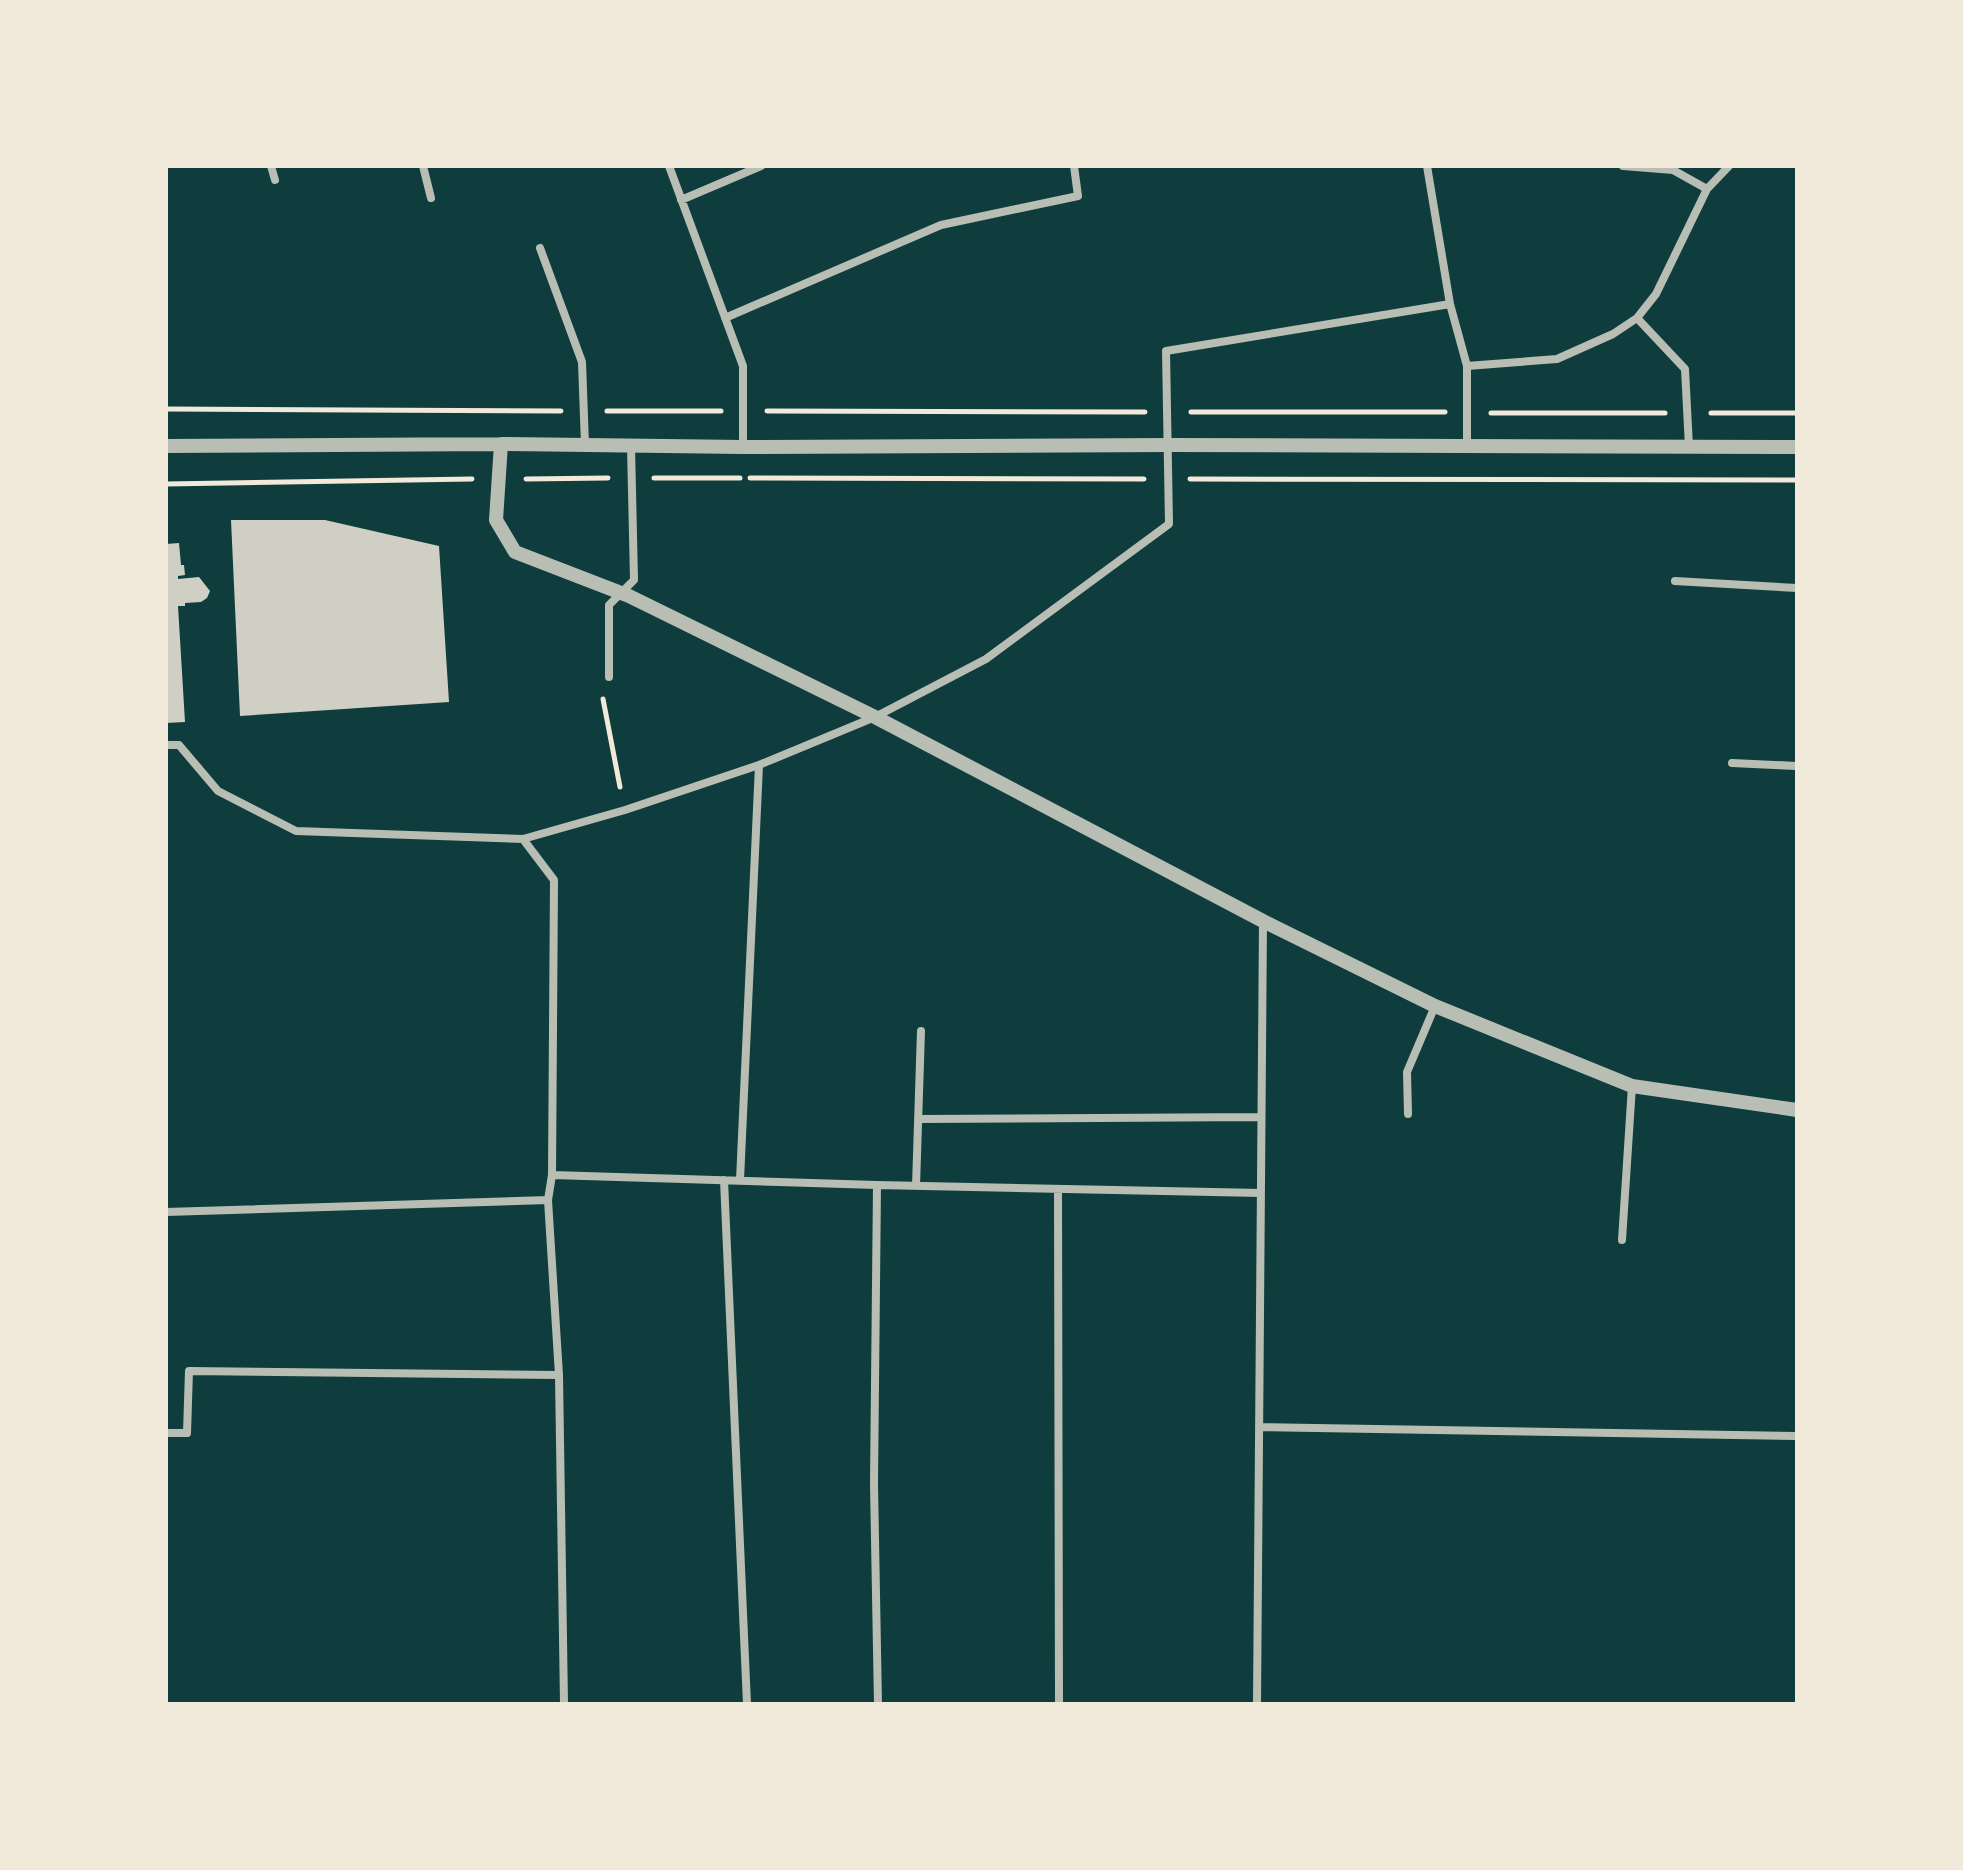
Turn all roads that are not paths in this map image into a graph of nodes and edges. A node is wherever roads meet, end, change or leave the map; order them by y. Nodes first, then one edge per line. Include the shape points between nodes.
1 (271, 166) edge
2 (423, 166) edge
3 (669, 166) edge
4 (761, 166) edge
5 (1074, 166) edge
6 (1427, 166) edge
7 (1623, 166) edge
8 (1729, 166) edge
9 (275, 180) dead end
10 (1707, 189) junction
11 (431, 198) dead end
12 (681, 200) junction
13 (540, 248) dead end
14 (1450, 304) junction
15 (725, 318) junction
16 (1637, 318) junction
17 (1467, 366) junction
18 (501, 444) junction
19 (585, 445) junction
20 (1169, 445) junction
21 (166, 446) edge
22 (631, 446) junction
23 (1467, 446) junction
24 (743, 447) junction
25 (1689, 447) junction
26 (1797, 447) edge
27 (1675, 581) dead end
28 (1797, 588) edge
29 (620, 593) junction
30 (609, 677) road end
31 (875, 717) junction
32 (166, 745) edge
33 (1732, 763) dead end
34 (759, 765) junction
35 (1797, 766) edge
36 (523, 839) junction
37 (1263, 921) junction
38 (1435, 1006) junction
39 (921, 1031) dead end
40 (1632, 1086) junction
41 (1797, 1110) edge
42 (1408, 1114) dead end
43 (1261, 1117) junction
44 (918, 1119) junction
45 (552, 1175) junction
46 (724, 1180) junction
47 (740, 1180) junction
48 (877, 1185) junction
49 (916, 1186) junction
50 (1058, 1189) junction
51 (1261, 1193) junction
52 (548, 1200) junction
53 (166, 1212) edge
54 (1622, 1240) dead end
55 (559, 1375) junction
56 (1259, 1427) junction
57 (166, 1433) edge
58 (1797, 1436) edge
59 (564, 1704) edge
60 (747, 1704) edge
61 (878, 1704) edge
62 (1059, 1704) edge
63 (1257, 1704) edge

1 - 9 street
2 - 11 street
3 - 12 street
4 - 12 street
5 - 15 street via 1078,196 941,225
6 - 14 street
7 - 10 street via 1673,170
8 - 10 street
10 - 16 street via 1656,294
12 - 15 street
13 - 19 street via 582,362
14 - 17 street
14 - 20 street via 1166,351
15 - 24 street via 743,366
16 - 17 street via 1557,359
16 - 25 street via 1685,369
17 - 23 street
18 - 19 street
18 - 21 street
18 - 29 street via 496,520 515,552
19 - 22 street
20 - 23 street
20 - 24 street
20 - 31 street via 1169,524 986,659
22 - 24 street
22 - 29 street via 634,580
23 - 25 street
25 - 26 street
27 - 28 street
29 - 30 street via 609,605
29 - 31 street
31 - 34 street
31 - 37 street
32 - 36 street via 179,745 218,791 296,831
33 - 35 street
34 - 36 street
34 - 47 street
36 - 45 street via 554,880
37 - 38 street
37 - 43 street
38 - 40 street
38 - 42 street via 1407,1072
39 - 44 street
40 - 41 street
40 - 54 street
43 - 44 street
43 - 51 street
44 - 49 street
45 - 46 street
45 - 52 street
46 - 47 street
46 - 60 street
47 - 48 street
48 - 49 street
48 - 61 street
49 - 50 street
50 - 51 street
50 - 62 street
51 - 56 street
52 - 53 street
52 - 55 street
55 - 57 street via 189,1371 187,1433
55 - 59 street
56 - 58 street
56 - 63 street

